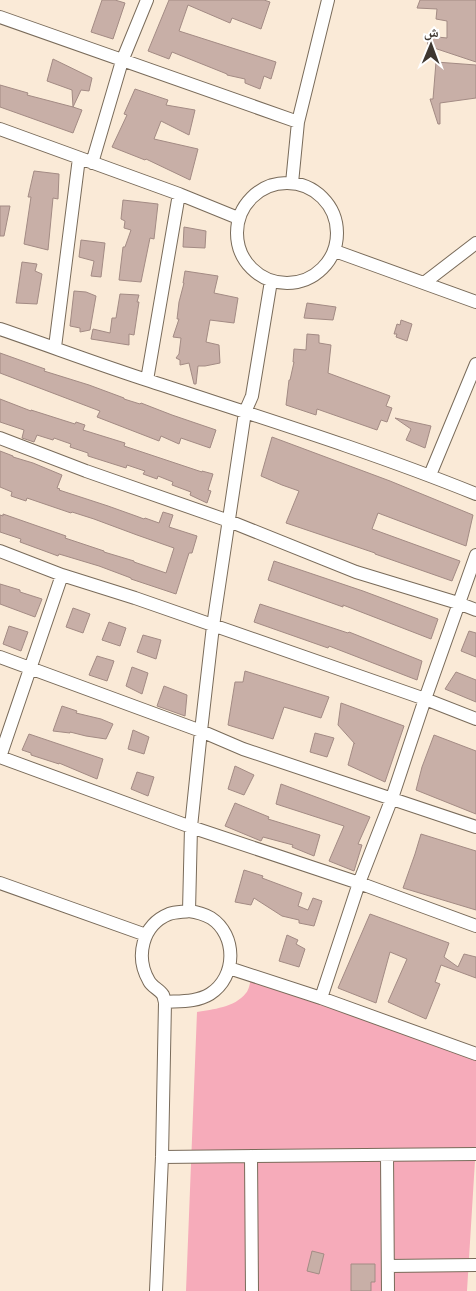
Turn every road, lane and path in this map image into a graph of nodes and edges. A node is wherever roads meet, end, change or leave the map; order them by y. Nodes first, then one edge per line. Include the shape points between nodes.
1 (146, 0) edge
2 (328, 0) edge
3 (0, 17) edge
4 (122, 61) junction
5 (298, 122) junction
6 (0, 129) edge
7 (79, 158) junction
8 (92, 162) junction
9 (292, 183) junction
10 (179, 194) junction
11 (238, 218) junction
12 (476, 243) edge
13 (335, 251) junction
14 (271, 281) junction
15 (424, 283) junction
16 (476, 302) edge
17 (0, 329) edge
18 (55, 347) junction
19 (476, 364) edge
20 (148, 380) junction
21 (245, 412) junction
22 (0, 438) edge
23 (430, 475) junction
24 (476, 494) edge
25 (229, 521) junction
26 (0, 551) edge
27 (476, 555) edge
28 (62, 574) junction
29 (458, 603) junction
30 (476, 610) edge
31 (213, 626) junction
32 (0, 657) edge
33 (31, 667) junction
34 (425, 699) junction
35 (476, 719) edge
36 (201, 731) junction
37 (392, 798) junction
38 (191, 827) junction
39 (476, 827) edge
40 (0, 883) edge
41 (359, 883) junction
42 (189, 911) junction
43 (476, 926) edge
44 (146, 935) junction
45 (229, 968) junction
46 (321, 998) junction
47 (165, 1002) junction
48 (476, 1054) edge
49 (476, 1154) edge
50 (387, 1155) junction
51 (251, 1156) junction
52 (162, 1157) junction
53 (476, 1265) edge
54 (388, 1266) junction
55 (156, 1291) edge
56 (252, 1291) edge
57 (388, 1291) edge

1 - 4 street
2 - 5 street
3 - 4 street
4 - 5 street
4 - 8 street
5 - 9 street
6 - 7 street
7 - 8 street
7 - 18 street
8 - 10 street
9 - 11 street via 274,184 262,189 244,206
9 - 13 street via 316,192 327,202 335,216 338,231
10 - 11 street
10 - 20 street
11 - 14 street via 236,234 246,264
12 - 15 street
13 - 14 street via 319,273 305,281 289,284
13 - 15 street
14 - 21 street via 252,396
15 - 16 street
17 - 18 street
18 - 20 street
19 - 23 street
20 - 21 street
21 - 23 street
21 - 25 street
22 - 25 street
23 - 24 street
25 - 29 street via 356,572
25 - 31 street
26 - 28 street
27 - 29 street
28 - 31 street
28 - 33 street
29 - 30 street
29 - 34 street
31 - 34 street
31 - 36 street
32 - 33 street
33 - 36 street
33 - 38 street via 0,757
34 - 35 street
34 - 37 street
36 - 37 street via 243,749
36 - 38 street
37 - 39 street
37 - 41 street
38 - 41 street
38 - 42 street
40 - 44 street
41 - 43 street
41 - 46 street
42 - 44 street via 170,914 156,922
42 - 45 street via 211,918 221,927 231,952
44 - 47 street via 141,951 143,968 150,983 163,994
45 - 46 street
45 - 47 street via 220,986 212,993 190,1001
46 - 48 street
47 - 52 street
49 - 50 street
50 - 51 street
50 - 54 street
51 - 52 street
51 - 56 street
52 - 55 street
53 - 54 street
54 - 57 street

